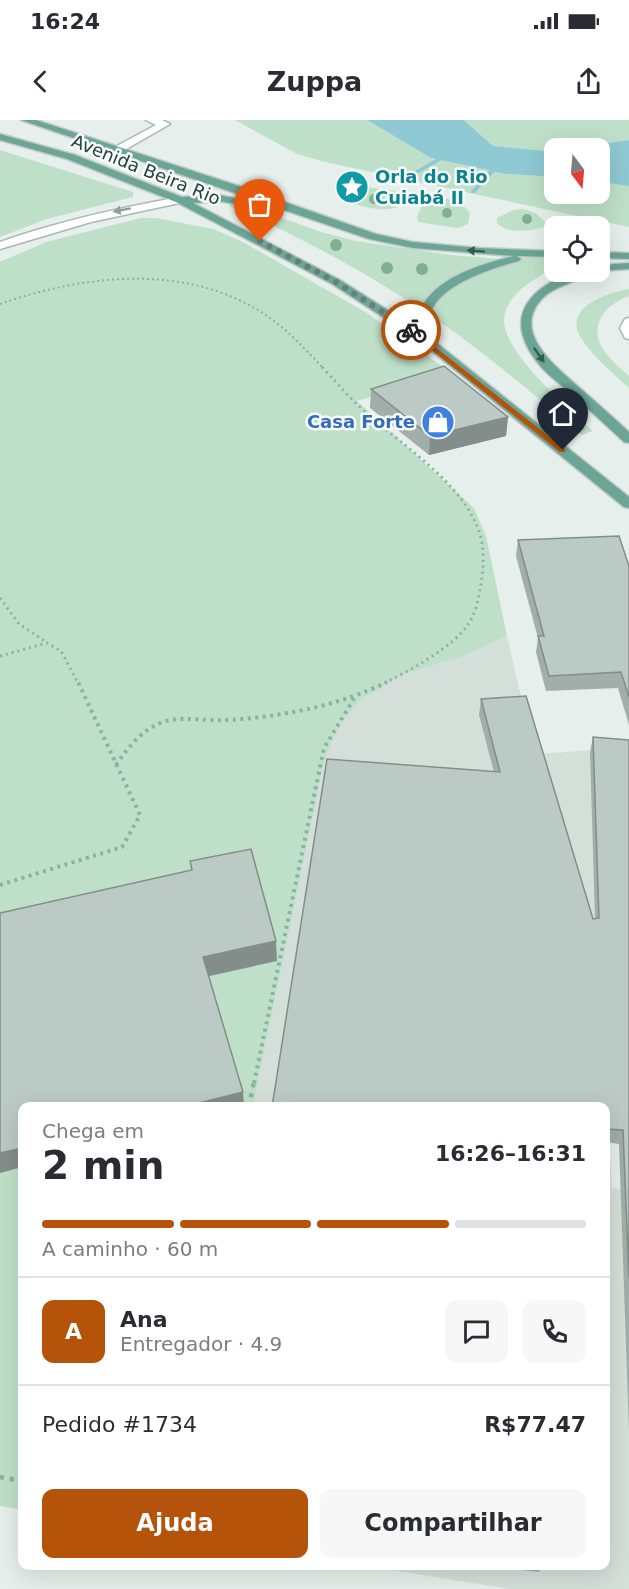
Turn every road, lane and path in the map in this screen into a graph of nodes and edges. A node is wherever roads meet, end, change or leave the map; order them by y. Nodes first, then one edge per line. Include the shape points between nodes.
1 (26, 120) edge
2 (151, 120) edge
3 (0, 137) edge
4 (117, 150) junction
5 (180, 200) junction
6 (373, 237) junction
7 (0, 246) edge
8 (540, 253) junction
9 (544, 253) edge
10 (610, 255) edge
11 (629, 256) edge
12 (629, 266) edge
13 (610, 267) edge
14 (558, 282) edge
15 (0, 304) edge
16 (629, 322) edge
17 (629, 335) edge
18 (422, 337) junction
19 (629, 439) edge
20 (629, 504) edge
21 (0, 598) edge
22 (47, 643) junction
23 (0, 656) edge
24 (355, 696) junction
25 (116, 765) junction
26 (0, 885) edge
27 (250, 1102) edge
28 (0, 1477) edge
29 (18, 1480) edge

1 - 4 main road, Avenida Beira Rio
2 - 4 street via 165,124
3 - 5 main road, Avenida Beira Rio via 71,157
4 - 6 main road, Avenida Beira Rio
5 - 6 main road via 235,200 343,235
5 -> 7 street via 96,216
5 - 18 main road, Avenida Beira Rio via 336,282
8 -> 6 main road, Avenida Beira Rio via 435,247
8 - 9 main road, Avenida Beira Rio
8 - 18 main road via 488,266 455,282 426,309
10 - 11 main road
12 - 13 main road
14 -> 19 main road via 532,302 526,315 530,342 545,364
15 - 24 path via 80,282 130,278 171,281 228,296 277,323 467,506 477,527 483,577 469,624 432,658
16 - 17 street
18 - 20 main road, Avenida Beira Rio
21 - 22 path via 19,624
22 - 23 path
22 - 25 path via 67,659
24 - 25 path via 244,718 166,721 147,730
24 - 27 path via 324,748
25 - 26 path via 140,816 122,847
28 - 29 path

